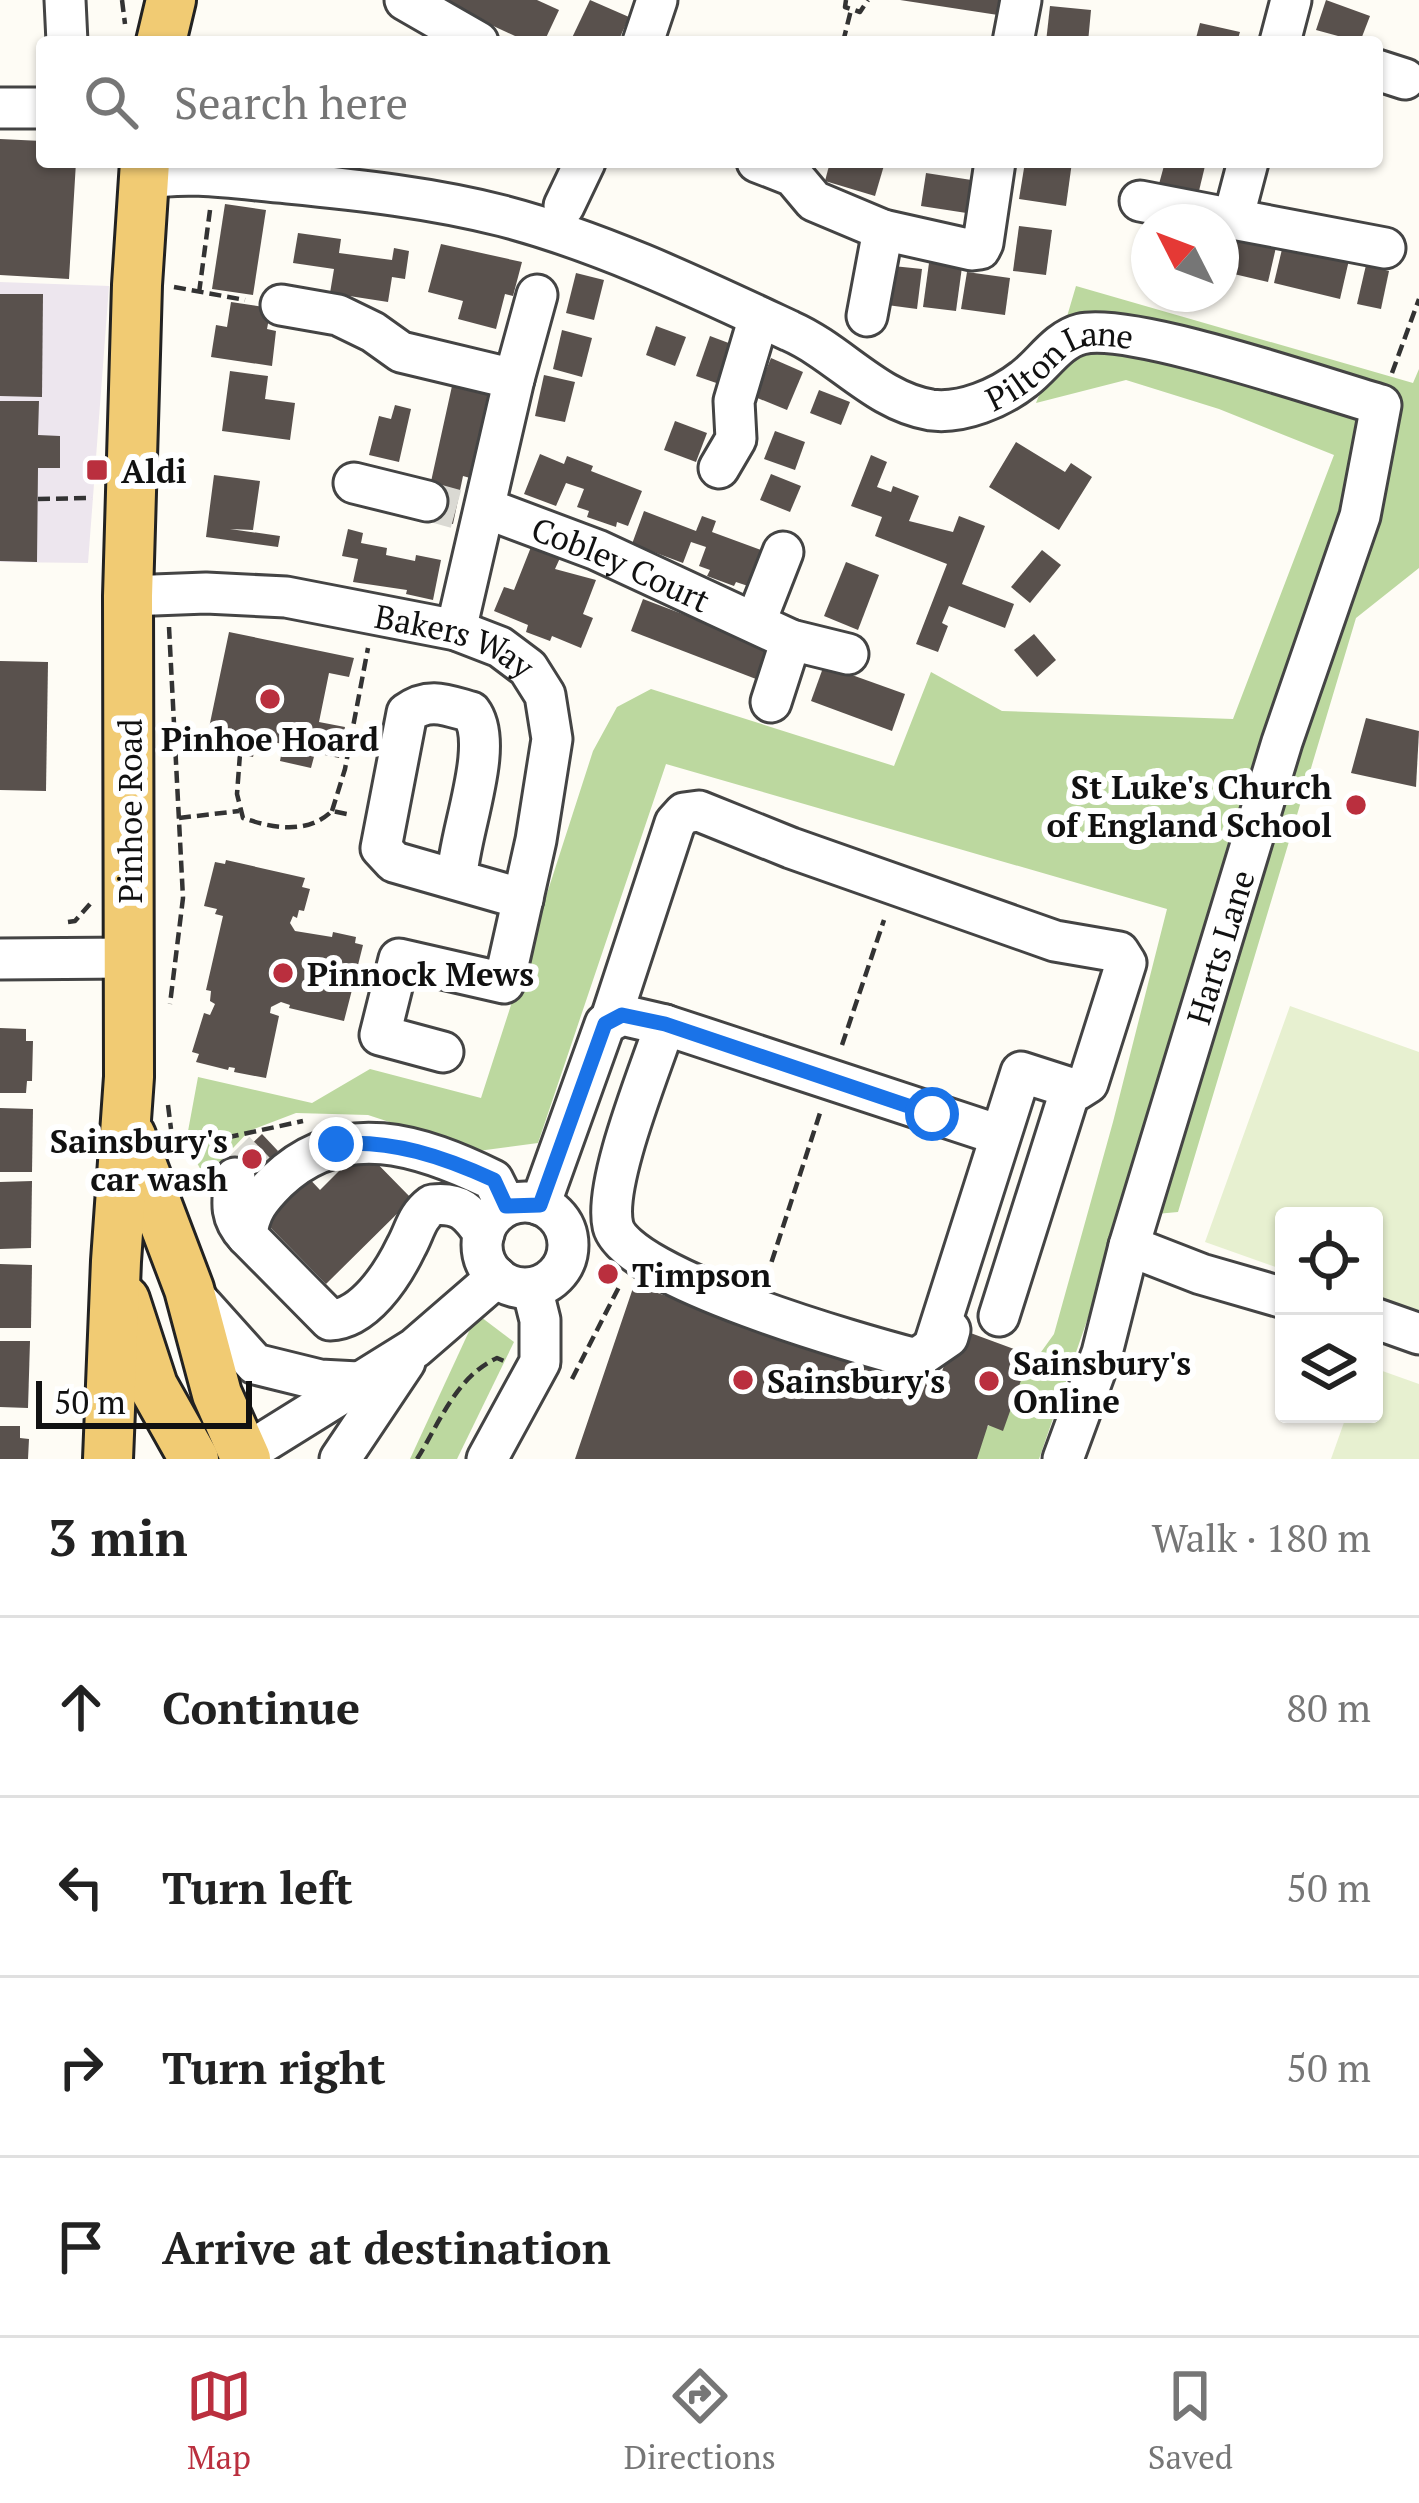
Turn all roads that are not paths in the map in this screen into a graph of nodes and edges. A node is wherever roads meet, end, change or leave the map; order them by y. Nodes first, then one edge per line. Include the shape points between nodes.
1 (64, 0) edge
2 (171, 0) edge
3 (658, 0) edge
4 (1021, 0) edge
5 (1291, 0) edge
6 (416, 3) edge
7 (67, 36) edge
8 (162, 36) edge
9 (468, 36) edge
10 (645, 36) edge
11 (1014, 36) edge
12 (1283, 36) edge
13 (0, 108) edge
14 (36, 108) edge
15 (582, 168) edge
16 (773, 168) edge
17 (994, 168) edge
18 (1246, 168) edge
19 (144, 171) edge
20 (1140, 201) dead end
21 (1156, 204) edge
22 (1237, 204) edge
23 (558, 218) junction
24 (1239, 220) edge
25 (884, 230) junction
26 (1385, 248) dead end
27 (537, 295) dead end
28 (281, 305) road end
29 (867, 316) dead end
30 (759, 317) junction
31 (514, 379) junction
32 (1381, 405) joint
33 (719, 468) dead end
34 (354, 483) dead end
35 (462, 509) junction
36 (783, 552) dead end
37 (148, 595) junction
38 (756, 621) junction
39 (456, 630) junction
40 (791, 640) junction
41 (848, 654) dead end
42 (771, 702) dead end
43 (457, 878) junction
44 (523, 899) junction
45 (0, 958) edge
46 (129, 958) junction
47 (611, 1018) junction
48 (665, 1024) junction
49 (443, 1052) dead end
50 (1071, 1088) junction
51 (148, 1114) junction
52 (999, 1135) junction
53 (271, 1143) dead end
54 (318, 1150) junction
55 (235, 1178) dead end
56 (510, 1215) junction
57 (247, 1236) junction
58 (1129, 1246) junction
59 (116, 1261) junction
60 (514, 1283) junction
61 (189, 1289) junction
62 (1275, 1296) edge
63 (999, 1316) dead end
64 (1383, 1321) edge
65 (1419, 1334) edge
66 (415, 1348) junction
67 (358, 1382) junction
68 (224, 1458) edge
69 (108, 1459) edge
70 (340, 1459) edge
71 (487, 1459) edge
72 (1063, 1459) edge

1 - 7 street
2 - 8 main road
3 - 10 street
4 - 11 street
5 - 12 street
6 - 9 street
13 - 14 street
15 - 23 street
16 - 25 street via 794,176 814,201
17 - 25 street via 980,249
18 - 22 street
19 - 23 street, Pilton Lane via 400,194
19 - 37 main road, Pinhoe Road
20 - 21 street
23 - 30 street, Pilton Lane
24 - 26 street
25 - 29 street
27 - 31 street, Cobley Court
28 - 31 street via 338,315 401,352
30 - 32 street, Pilton Lane via 833,354 880,392 930,410 983,402 1081,334 1163,343
30 - 33 street via 734,400 736,439
31 - 35 street, Cobley Court
32 - 58 street, Harts Lane via 1360,516 1282,742
34 - 35 street
35 - 38 street, Cobley Court via 597,550
35 - 39 street, Cobley Court
36 - 38 street
37 - 39 street, Bakers Way via 286,597
37 - 46 main road, Pinhoe Road
38 - 40 street, Cobley Court
39 - 44 street, Bakers Way via 513,656 545,695 552,740
40 - 41 street, Cobley Court
40 - 42 street
43 - 43 street via 394,862 381,848 406,713 433,702 471,712 481,729
43 - 44 street
44 - 49 street, Bakers Way via 504,983 399,958 380,1035
45 - 46 street
46 - 51 main road, Pinhoe Road
47 - 48 street
47 - 50 street via 675,823 699,811 1054,941 1119,952 1126,963 1088,1083
47 - 56 street
48 - 52 street
48 - 52 street via 610,1195 613,1231 658,1268 840,1338 916,1359 934,1345
50 - 52 street via 1021,1072
50 - 63 street
51 - 59 main road, Pinhoe Road
51 - 61 main road
53 - 54 street via 295,1138
54 - 56 street via 363,1142 435,1157 494,1180
54 - 57 street via 265,1193 249,1215
55 - 57 street via 232,1213
56 - 57 street via 432,1205 367,1302 340,1320 323,1316
56 - 60 street via 484,1258
56 - 60 street via 562,1222 568,1249 557,1275
58 - 62 street
58 - 72 street, Harts Lane
59 - 68 main road via 153,1386
59 - 69 main road, Pinhoe Road
60 - 66 street
60 - 71 street via 540,1320 540,1362
61 - 67 street via 255,1364
61 - 68 main road via 217,1394
64 - 65 street
66 - 67 street
66 - 70 street
67 - 68 street

